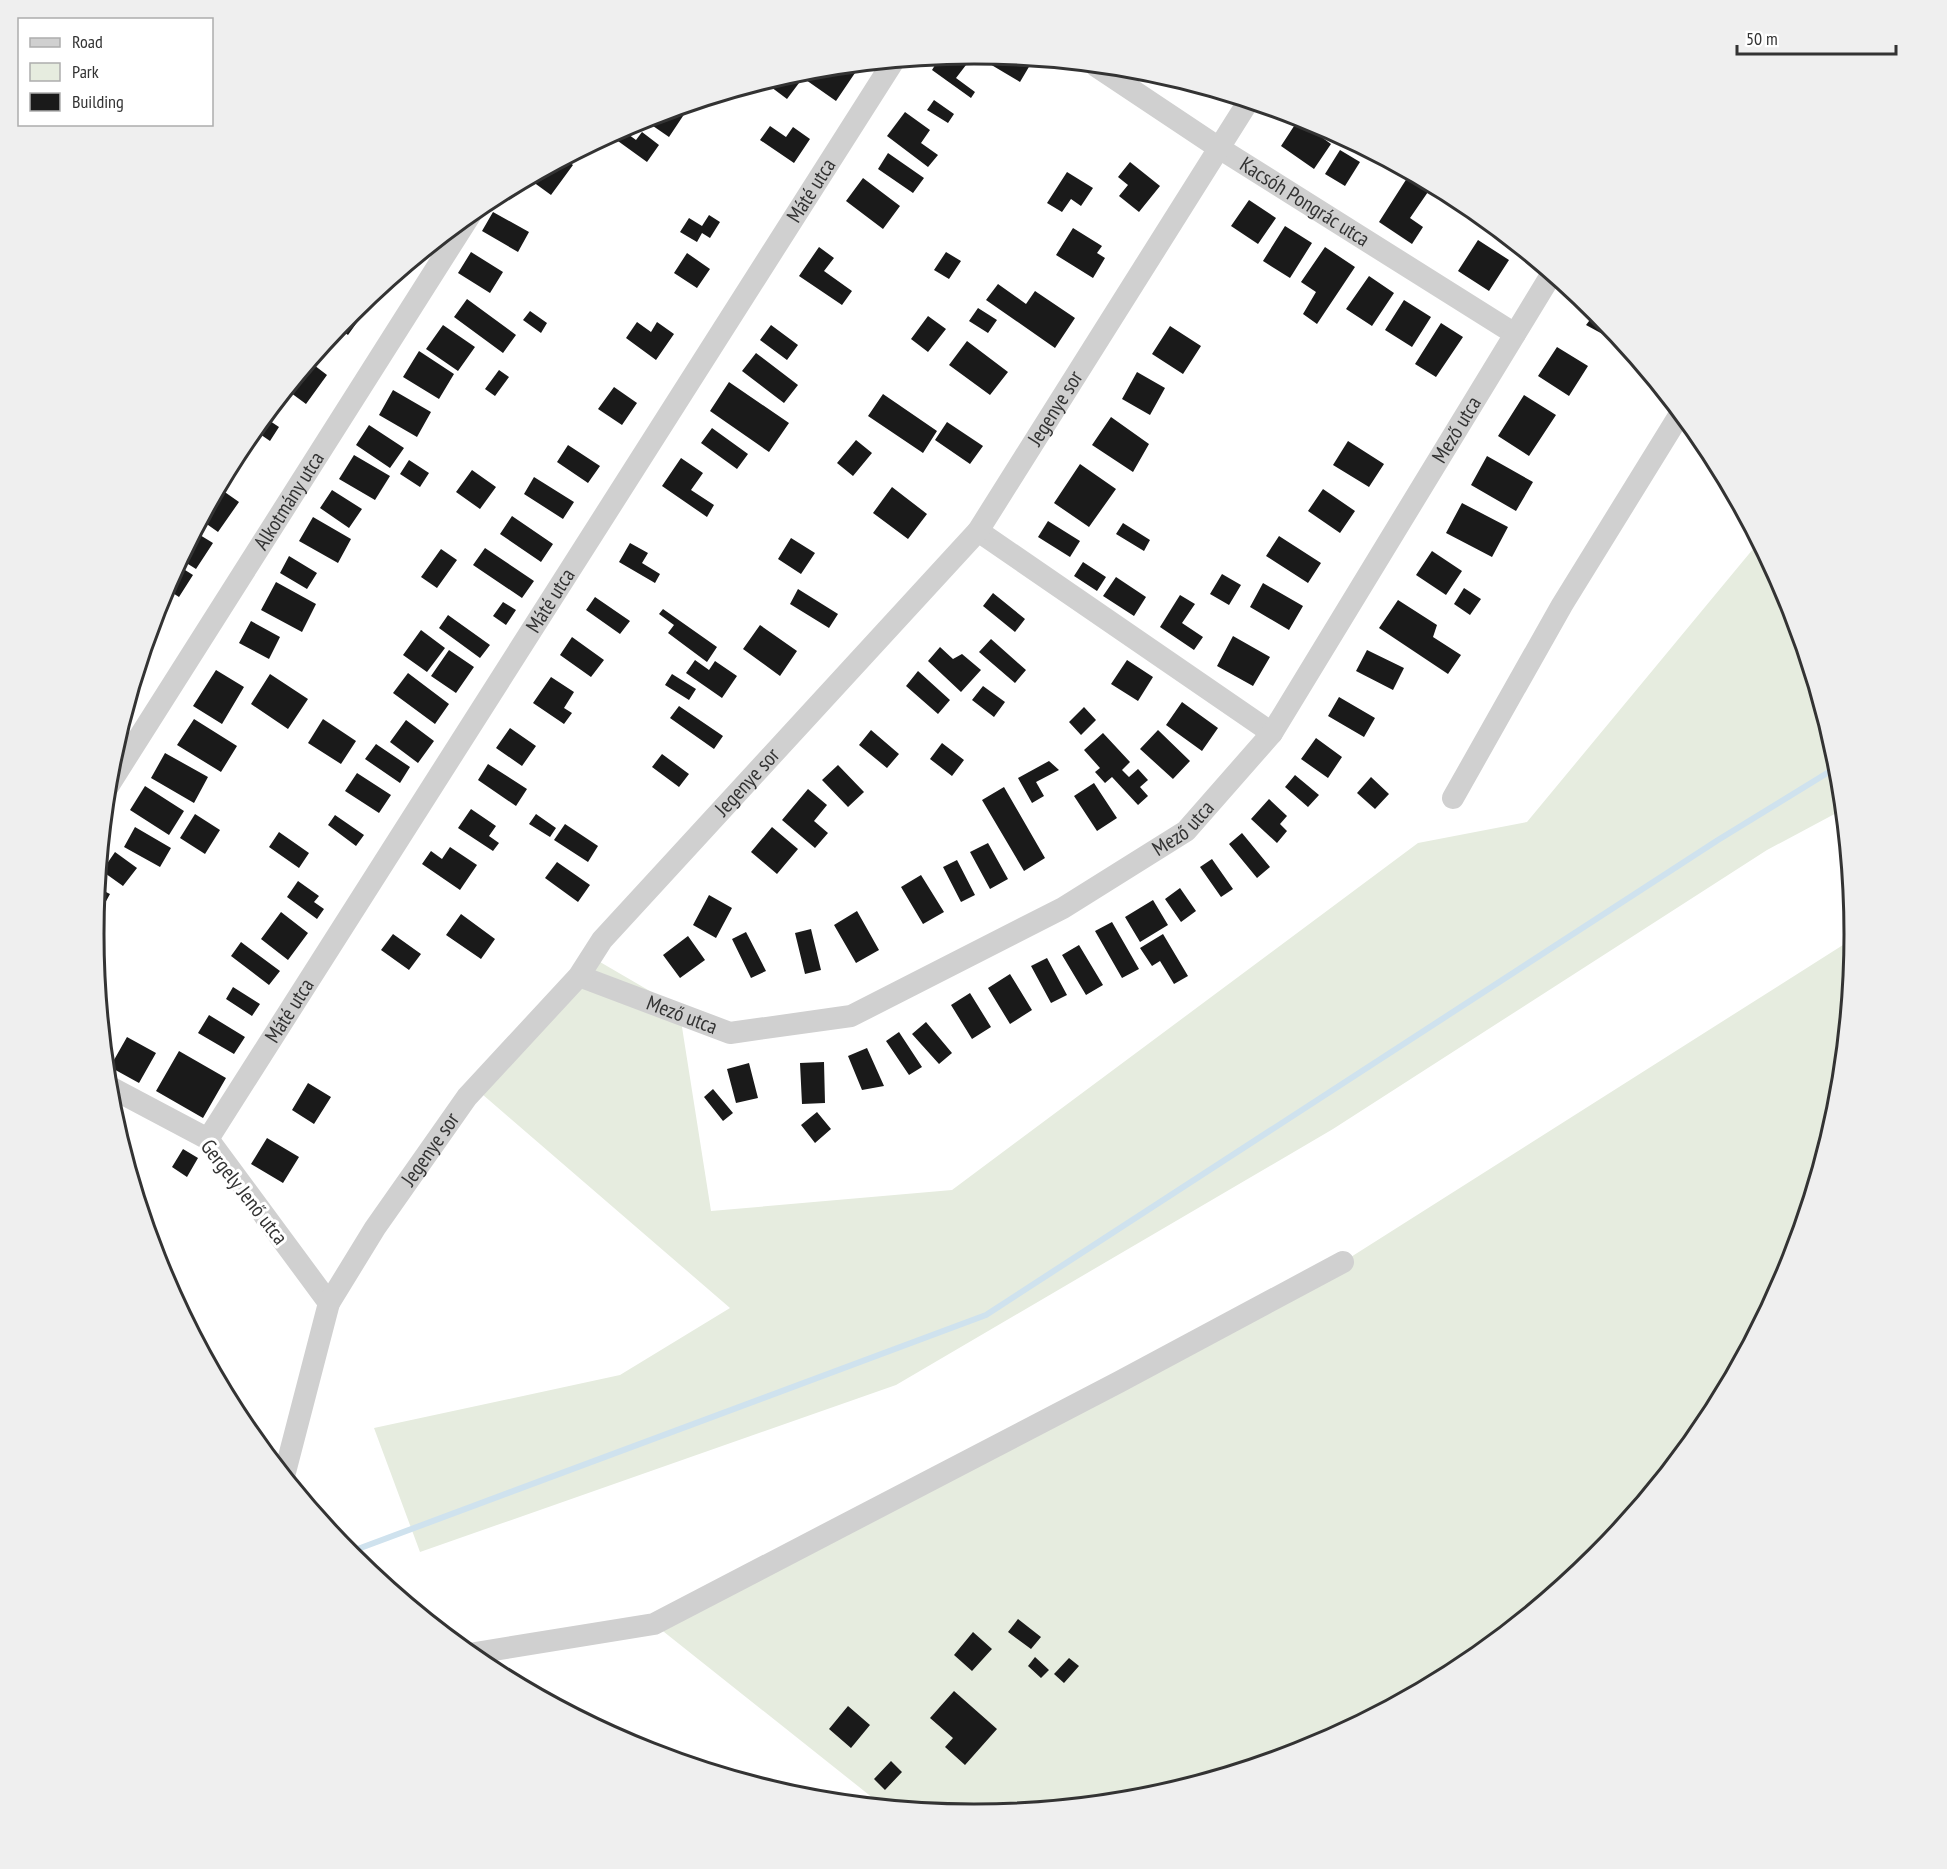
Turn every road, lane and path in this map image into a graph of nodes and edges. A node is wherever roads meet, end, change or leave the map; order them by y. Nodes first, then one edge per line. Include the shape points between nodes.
1 (889, 69) edge
2 (1111, 76) edge
3 (1244, 108) edge
4 (1219, 148) junction
5 (458, 234) edge
6 (1548, 281) edge
7 (1515, 334) junction
8 (1675, 421) edge
9 (978, 531) junction
10 (1272, 733) junction
11 (119, 768) edge
12 (1453, 798) dead end
13 (579, 976) junction
14 (118, 1091) edge
15 (208, 1138) junction
16 (1343, 1262) dead end
17 (329, 1303) junction
18 (286, 1468) edge
19 (482, 1652) edge

1 - 15 street, Máté utca
2 - 4 street, Kacsóh Pongrác utca
3 - 4 street, Jegenye sor
4 - 7 street, Kacsóh Pongrác utca
4 - 9 street, Jegenye sor
5 - 11 street, Alkotmány utca
6 - 7 street, Mező utca
7 - 10 street, Mező utca
8 - 12 street via 1562,605
9 - 10 street
9 - 13 street, Jegenye sor via 602,940
10 - 13 street, Mező utca via 1186,831 1064,908 852,1016 730,1033
13 - 17 street, Jegenye sor via 467,1097 375,1228
14 - 15 street, Gergely Jenő utca
15 - 17 street, Gergely Jenő utca
16 - 19 street via 654,1624
17 - 18 street, Jegenye sor

